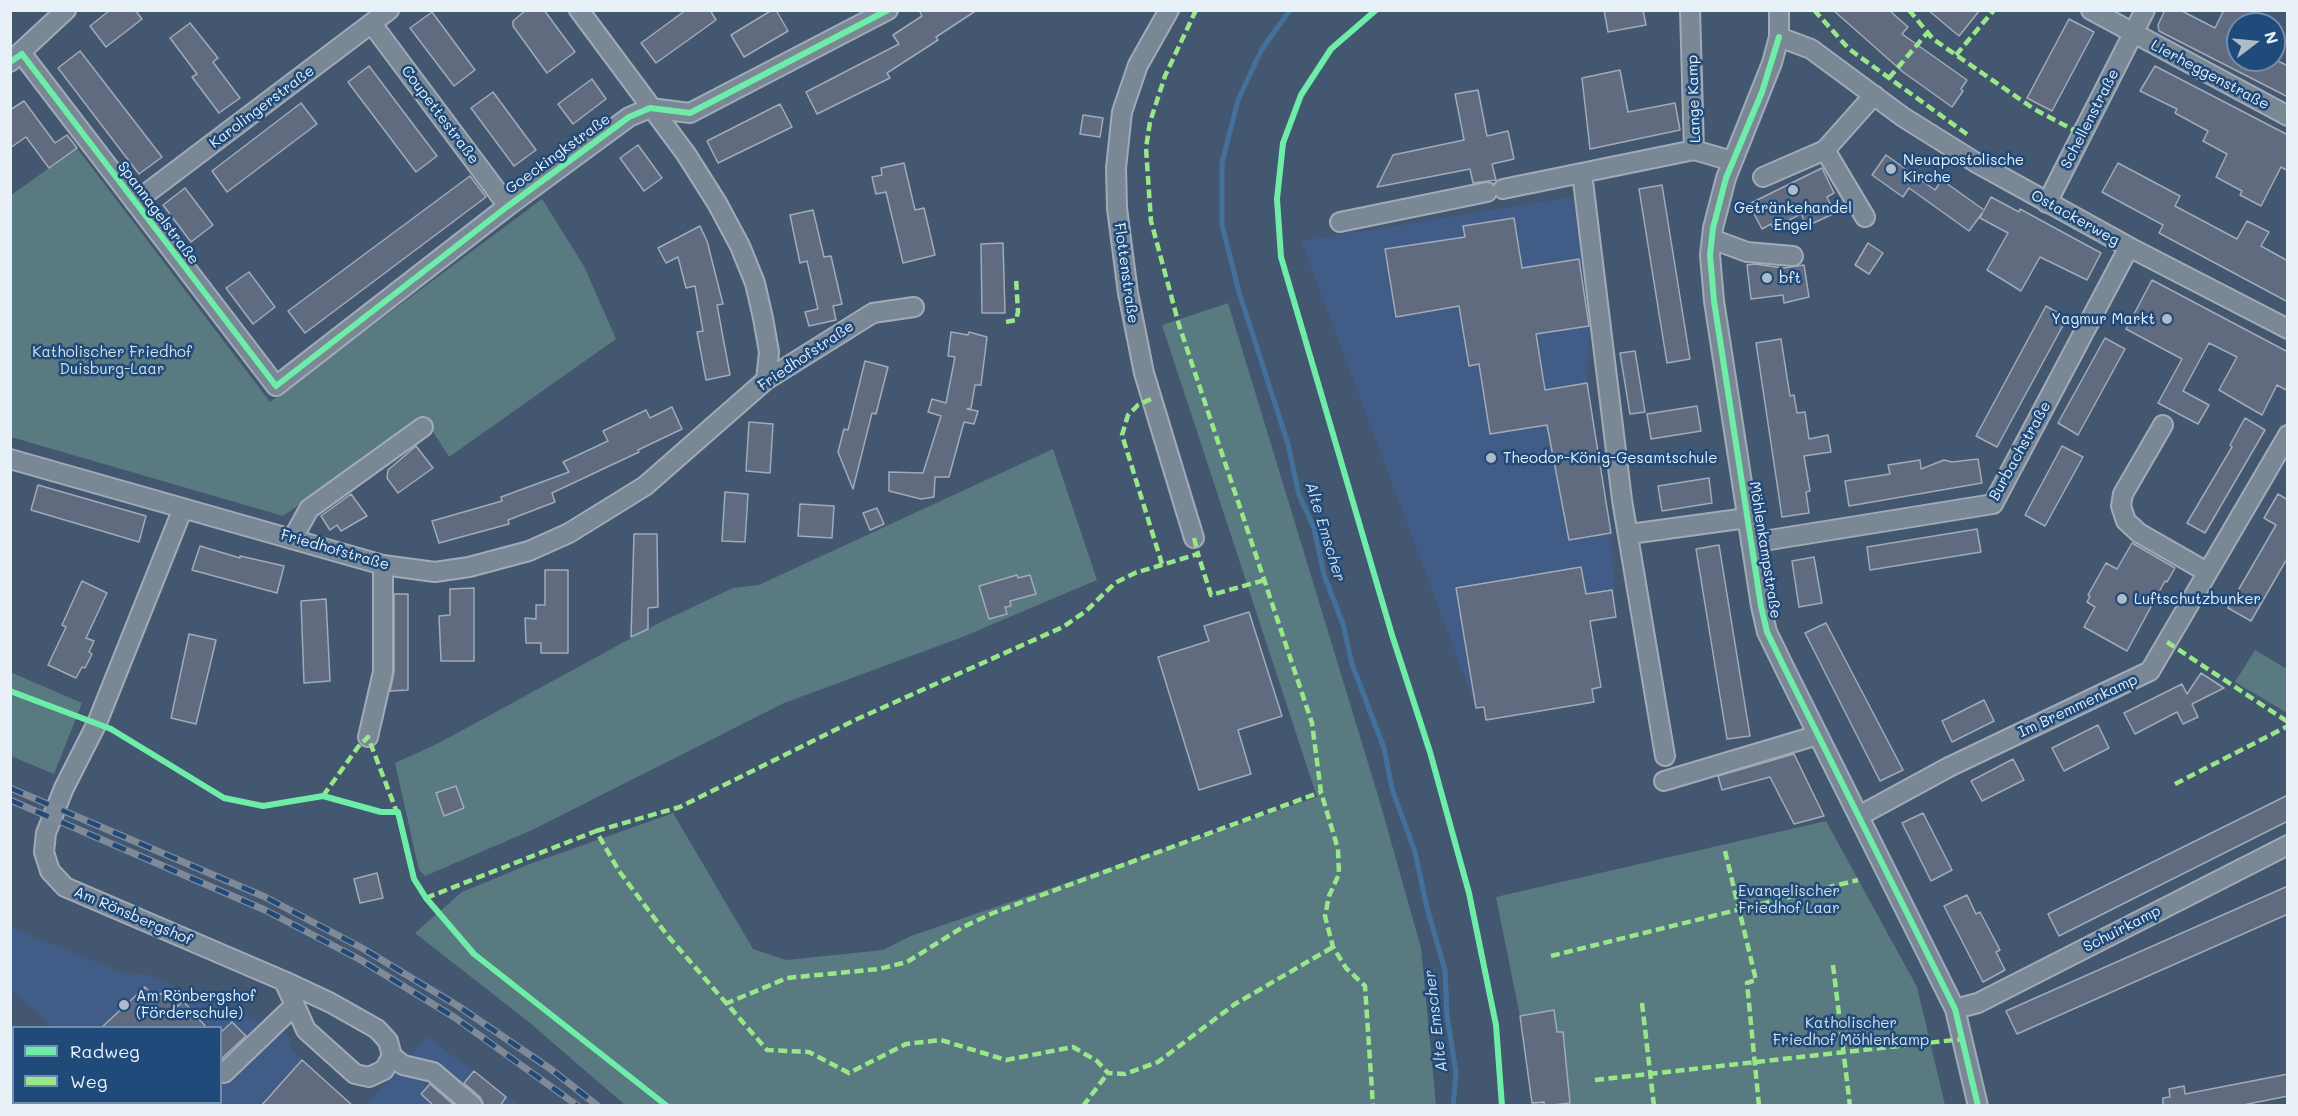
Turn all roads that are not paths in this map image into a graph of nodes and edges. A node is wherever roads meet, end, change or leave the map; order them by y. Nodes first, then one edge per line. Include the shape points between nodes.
1 (66, 10) edge
2 (389, 10) edge
3 (579, 10) edge
4 (888, 10) edge
5 (1169, 10) edge
6 (1690, 10) edge
7 (1779, 10) edge
8 (2091, 10) edge
9 (2145, 10) edge
10 (372, 24) junction
11 (2132, 35) junction
12 (1779, 37) junction
13 (16, 58) edge
14 (1874, 95) junction
15 (650, 108) junction
16 (2288, 116) edge
17 (1695, 150) junction
18 (1825, 150) junction
19 (1732, 161) junction
20 (1582, 173) junction
21 (1763, 177) dead end
22 (135, 202) junction
23 (2048, 203) junction
24 (508, 206) junction
25 (1865, 217) dead end
26 (1340, 222) dead end
27 (1712, 239) junction
28 (2129, 247) junction
29 (1793, 256) dead end
30 (914, 307) dead end
31 (2286, 325) edge
32 (766, 380) junction
33 (276, 386) joint
34 (2163, 425) dead end
35 (423, 427) dead end
36 (2288, 435) edge
37 (10, 459) edge
38 (183, 508) junction
39 (1747, 518) junction
40 (1630, 534) junction
41 (292, 538) junction
42 (1194, 538) dead end
43 (1751, 543) junction
44 (383, 565) junction
45 (2207, 572) junction
46 (1818, 735) junction
47 (368, 737) dead end
48 (1665, 756) dead end
49 (1664, 781) dead end
50 (1859, 816) junction
51 (2288, 845) edge
52 (284, 981) junction
53 (295, 1005) junction
54 (1955, 1009) junction
55 (392, 1056) junction
56 (224, 1073) dead end
57 (473, 1106) edge
58 (1978, 1106) edge

1 - 13 street
2 - 10 street, Karolingerstraße
3 - 15 street
4 - 15 street via 690,113
5 - 42 street, Flottenstraße via 1138,65 1122,112 1116,168 1117,207 1144,373
6 - 17 street, Lange Kamp
7 - 12 street
8 - 11 street
9 - 11 street, Schellenstraße
10 - 22 street, Karolingerstraße
10 - 24 street, Coupettestraße
11 - 16 street, Lierheggenstraße
11 - 23 street, Schellenstraße
12 - 14 street, Ostackerweg via 1811,49
12 - 19 street, Möhlenkampstraße via 1762,92
13 - 22 street, Spannagelstraße
14 - 18 street
14 - 23 street, Ostackerweg via 1975,162
15 - 24 street, Goeckingkstraße via 629,117
15 - 32 street via 686,154 740,246 763,318 769,352
17 - 19 street, Lange Kamp
17 - 20 street
18 - 21 street
18 - 25 street
19 - 27 street, Möhlenkampstraße
20 - 26 street
20 - 40 street via 1622,500
22 - 33 street, Spannagelstraße
23 - 28 street, Ostackerweg
24 - 33 street, Goeckingkstraße
27 - 29 street via 1747,252
27 - 39 street, Möhlenkampstraße via 1714,301
28 - 31 street, Ostackerweg
28 - 43 street, Burbachstraße via 1993,504
30 - 32 street, Friedhofstraße via 873,313
32 - 44 street, Friedhofstraße via 645,486 569,533 529,551 469,567 435,572
34 - 45 street via 2123,494 2121,506 2126,521 2139,533
35 - 41 street via 309,509
36 - 45 street, Im Bremmenkamp
37 - 38 street, Friedhofstraße
38 - 41 street, Friedhofstraße
38 - 52 street, Am Rönsbergshof via 97,723 64,788 46,833 44,852 50,871 65,887
39 - 40 street
39 - 43 street, Möhlenkampstraße
40 - 48 street
41 - 44 street, Friedhofstraße
43 - 46 street, Möhlenkampstraße via 1767,632
44 - 47 street via 383,672
45 - 50 street, Im Bremmenkamp via 2150,671 1949,766
46 - 49 street
46 - 50 street, Möhlenkampstraße
50 - 54 street, Möhlenkampstraße
51 - 54 street, Schuirkamp via 1978,1003
52 - 53 street
52 - 55 street, Am Rönsbergshof via 377,1029 388,1041
53 - 55 street via 306,1029 355,1074 369,1077 384,1071
53 - 56 street
54 - 58 street, Möhlenkampstraße
55 - 57 street via 403,1065 433,1072

